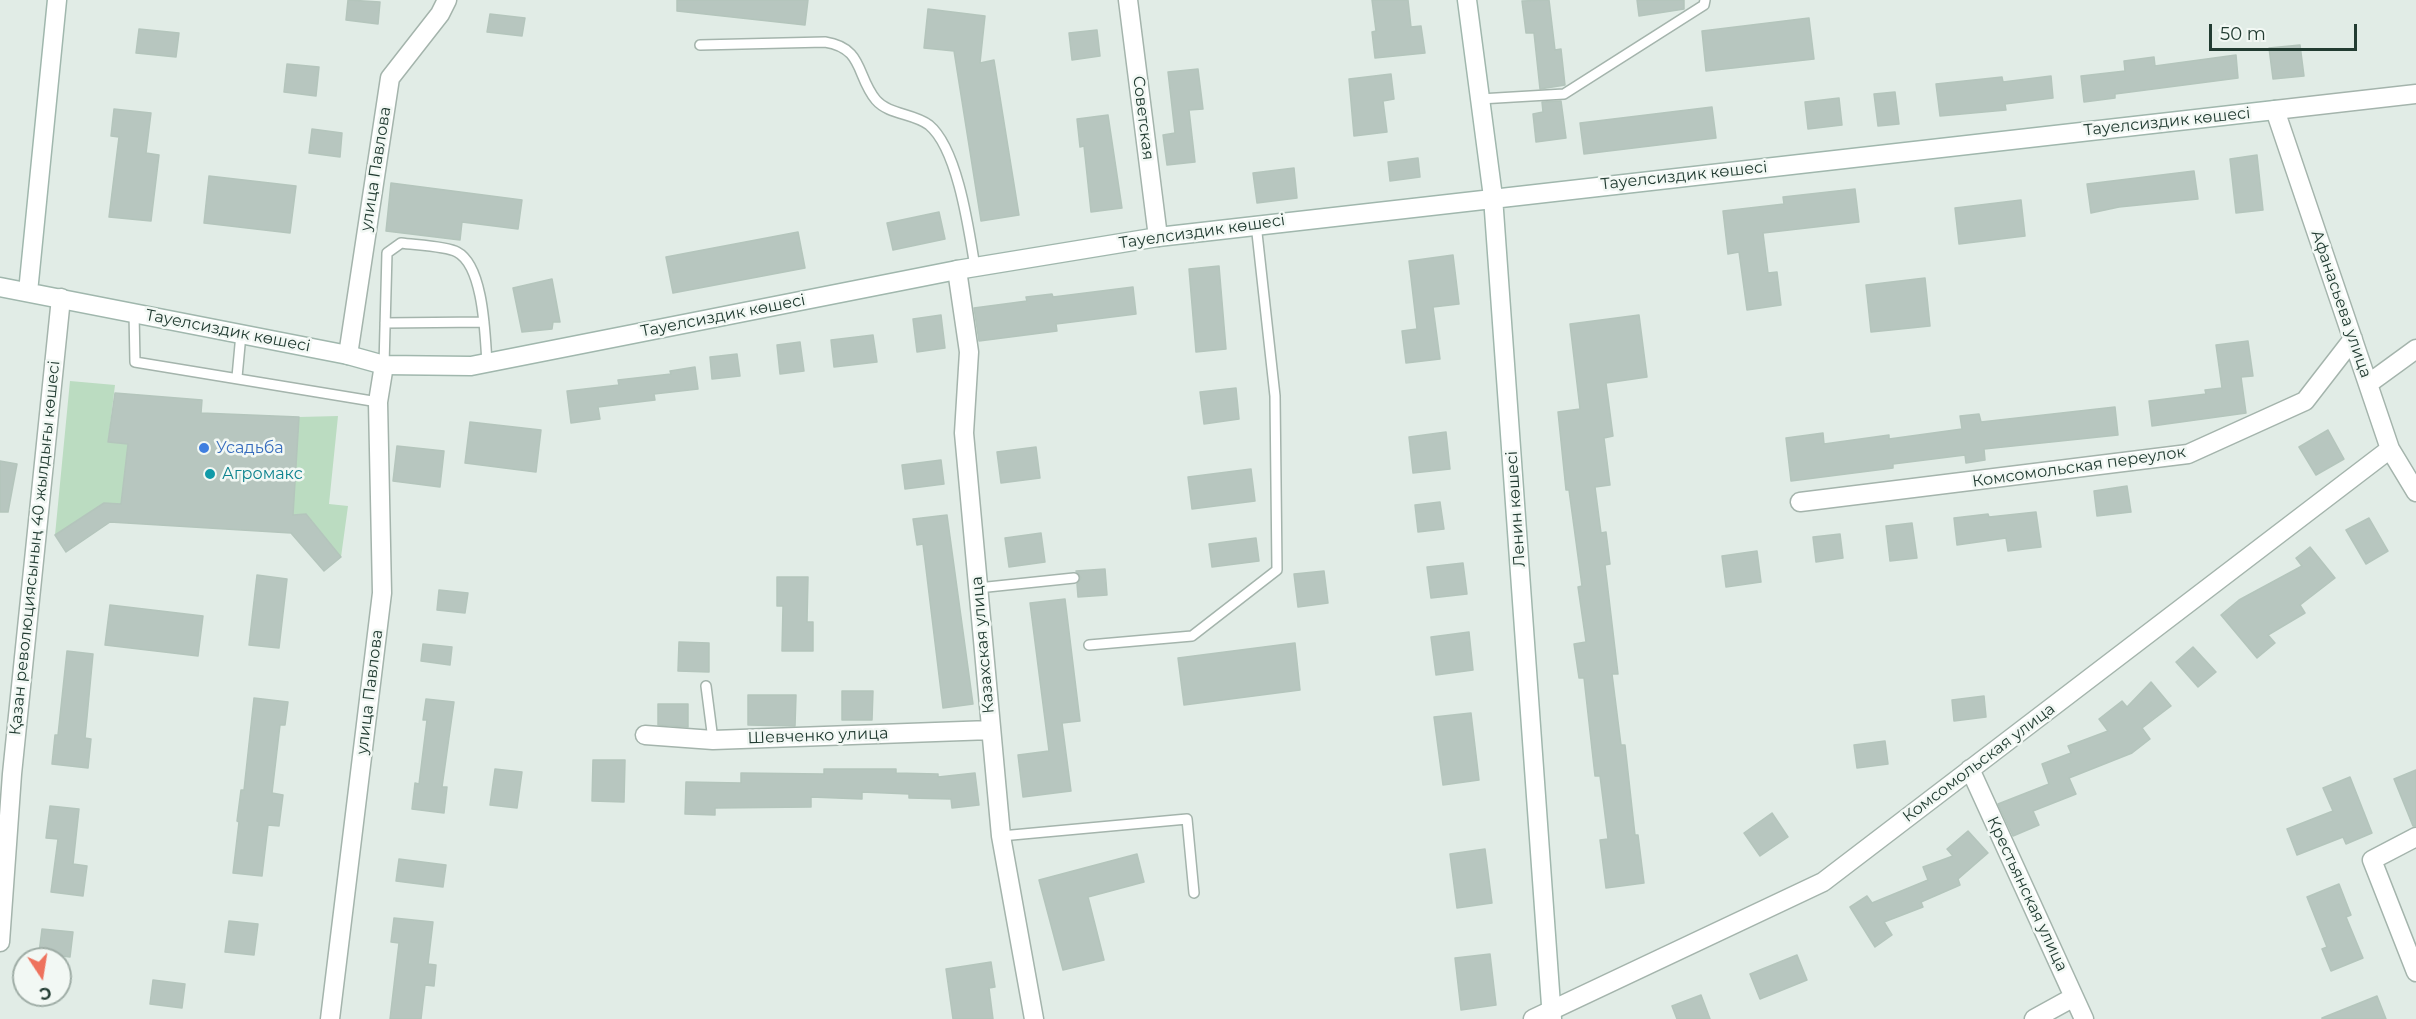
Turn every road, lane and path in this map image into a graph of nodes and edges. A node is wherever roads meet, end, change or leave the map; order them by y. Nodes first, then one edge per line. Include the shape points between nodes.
1 (57, 0) edge
2 (447, 0) edge
3 (1128, 0) edge
4 (1467, 0) edge
5 (1705, 0) edge
6 (700, 45) dead end
7 (2416, 94) edge
8 (1480, 99) junction
9 (2275, 110) junction
10 (1493, 197) junction
11 (1256, 224) junction
12 (1158, 237) junction
13 (975, 267) junction
14 (957, 270) junction
15 (0, 287) edge
16 (28, 292) junction
17 (61, 298) junction
18 (134, 313) junction
19 (484, 322) junction
20 (385, 323) junction
21 (242, 334) junction
22 (2352, 339) junction
23 (2416, 349) edge
24 (348, 355) junction
25 (487, 363) junction
26 (384, 365) junction
27 (237, 377) junction
28 (2367, 384) junction
29 (378, 402) junction
30 (2390, 448) junction
31 (2416, 492) edge
32 (1800, 502) dead end
33 (1074, 578) dead end
34 (978, 588) junction
35 (1089, 645) dead end
36 (706, 686) dead end
37 (991, 730) junction
38 (645, 735) dead end
39 (713, 740) junction
40 (1970, 770) junction
41 (6, 774) edge
42 (1001, 836) junction
43 (2416, 837) edge
44 (1194, 893) dead end
45 (0, 942) edge
46 (2416, 972) edge
47 (2074, 997) junction
48 (1552, 1015) edge
49 (330, 1019) edge
50 (1034, 1019) edge
51 (1533, 1019) edge
52 (2034, 1019) edge
53 (2084, 1019) edge

1 - 16 street
2 - 24 street, улица Павлова via 390,78
3 - 12 street, Советская
4 - 8 street, Ленин көшесі
5 - 8 lane via 1704,5 1564,94
6 - 13 lane via 825,42 845,49 855,58 880,104 926,123 942,143 965,206
7 - 9 street, Тауелсиздик көшесі
8 - 10 street, Ленин көшесі
9 - 10 street, Тауелсиздик көшесі
9 - 22 street, Афанасьева улица
10 - 11 street, Тауелсиздик көшесі
10 - 48 street, Ленин көшесі
11 - 12 street, Тауелсиздик көшесі
11 - 35 lane via 1275,396 1277,570 1192,636
12 - 13 street, Тауелсиздик көшесі
13 - 14 street, Тауелсиздик көшесі
14 - 25 street, Тауелсиздик көшесі
14 - 34 street, Казахская улица via 969,352 964,433
15 - 16 street, Тауелсиздик көшесі
16 - 17 street, Тауелсиздик көшесі
17 - 18 street, Тауелсиздик көшесі
17 - 41 street, Қазан революциясының 40 жылдығы көшесі
18 - 21 street, Тауелсиздик көшесі
18 - 27 lane via 135,362
19 - 20 lane
19 - 20 lane via 469,263 457,251 401,243 387,253
19 - 25 lane
20 - 26 lane
21 - 24 street, Тауелсиздик көшесі
21 - 27 lane
22 - 28 street, Афанасьева улица
22 - 32 street, Комсомольская переулок via 2305,401 2188,454
23 - 28 street
24 - 26 street, Тауелсиздик көшесі
25 - 26 street, Тауелсиздик көшесі
26 - 29 street, улица Павлова
27 - 29 lane
28 - 30 street, Афанасьева улица
29 - 49 street, улица Павлова via 381,593
30 - 31 street, Афанасьева улица
30 - 40 street, Комсомольская улица
33 - 34 lane
34 - 37 street, Казахская улица
36 - 39 lane
37 - 39 street, Шевченко улица
37 - 42 street, Казахская улица
38 - 39 street, Шевченко улица
40 - 47 street, Крестьянская улица
40 - 48 street, Комсомольская улица via 1823,882
41 - 45 street, Қазан революциясының 40 жылдығы көшесі
42 - 44 lane via 1187,819
42 - 50 street, Казахская улица
43 - 46 street via 2372,860
47 - 52 street
47 - 53 street, Крестьянская улица
48 - 51 street, Комсомольская улица

